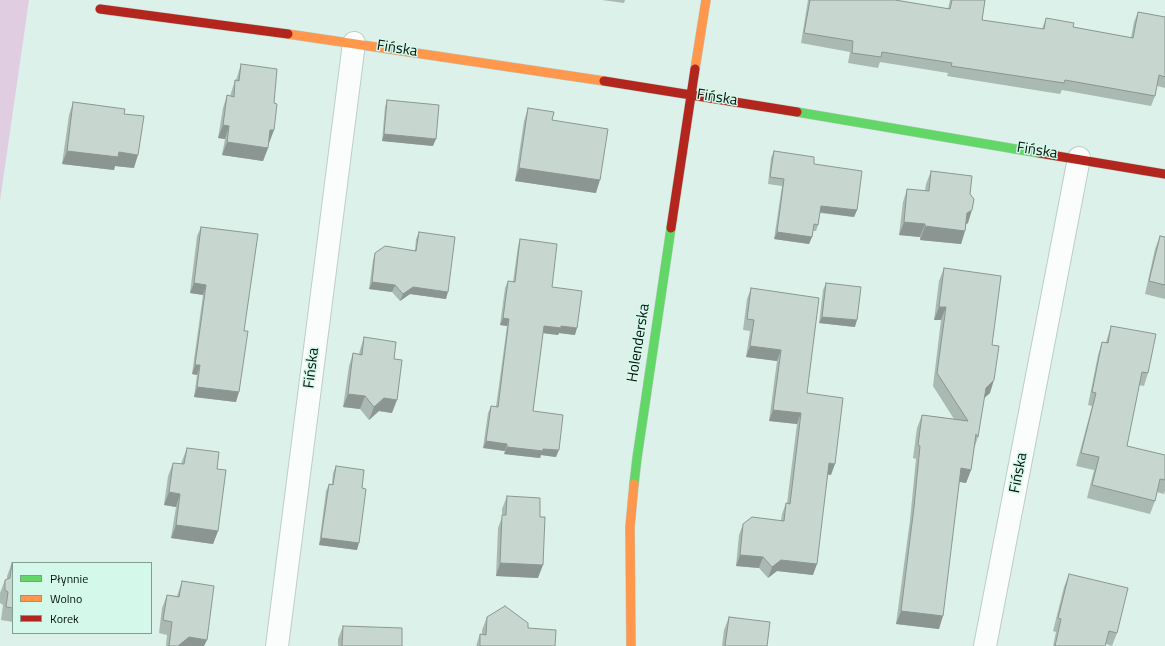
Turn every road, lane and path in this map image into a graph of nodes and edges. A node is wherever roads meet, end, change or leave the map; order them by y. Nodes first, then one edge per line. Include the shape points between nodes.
1 (706, 0) edge
2 (100, 9) dead end
3 (354, 43) junction
4 (690, 94) junction
5 (1079, 158) junction
6 (1165, 174) edge
7 (277, 646) edge
8 (631, 646) edge
9 (986, 646) edge

1 - 4 street, Holenderska
2 - 3 street, Fińska
3 - 4 street, Fińska
3 - 7 street, Fińska
4 - 5 street, Fińska
4 - 8 street, Holenderska via 637,458 630,528
5 - 6 street, Fińska
5 - 9 street, Fińska

